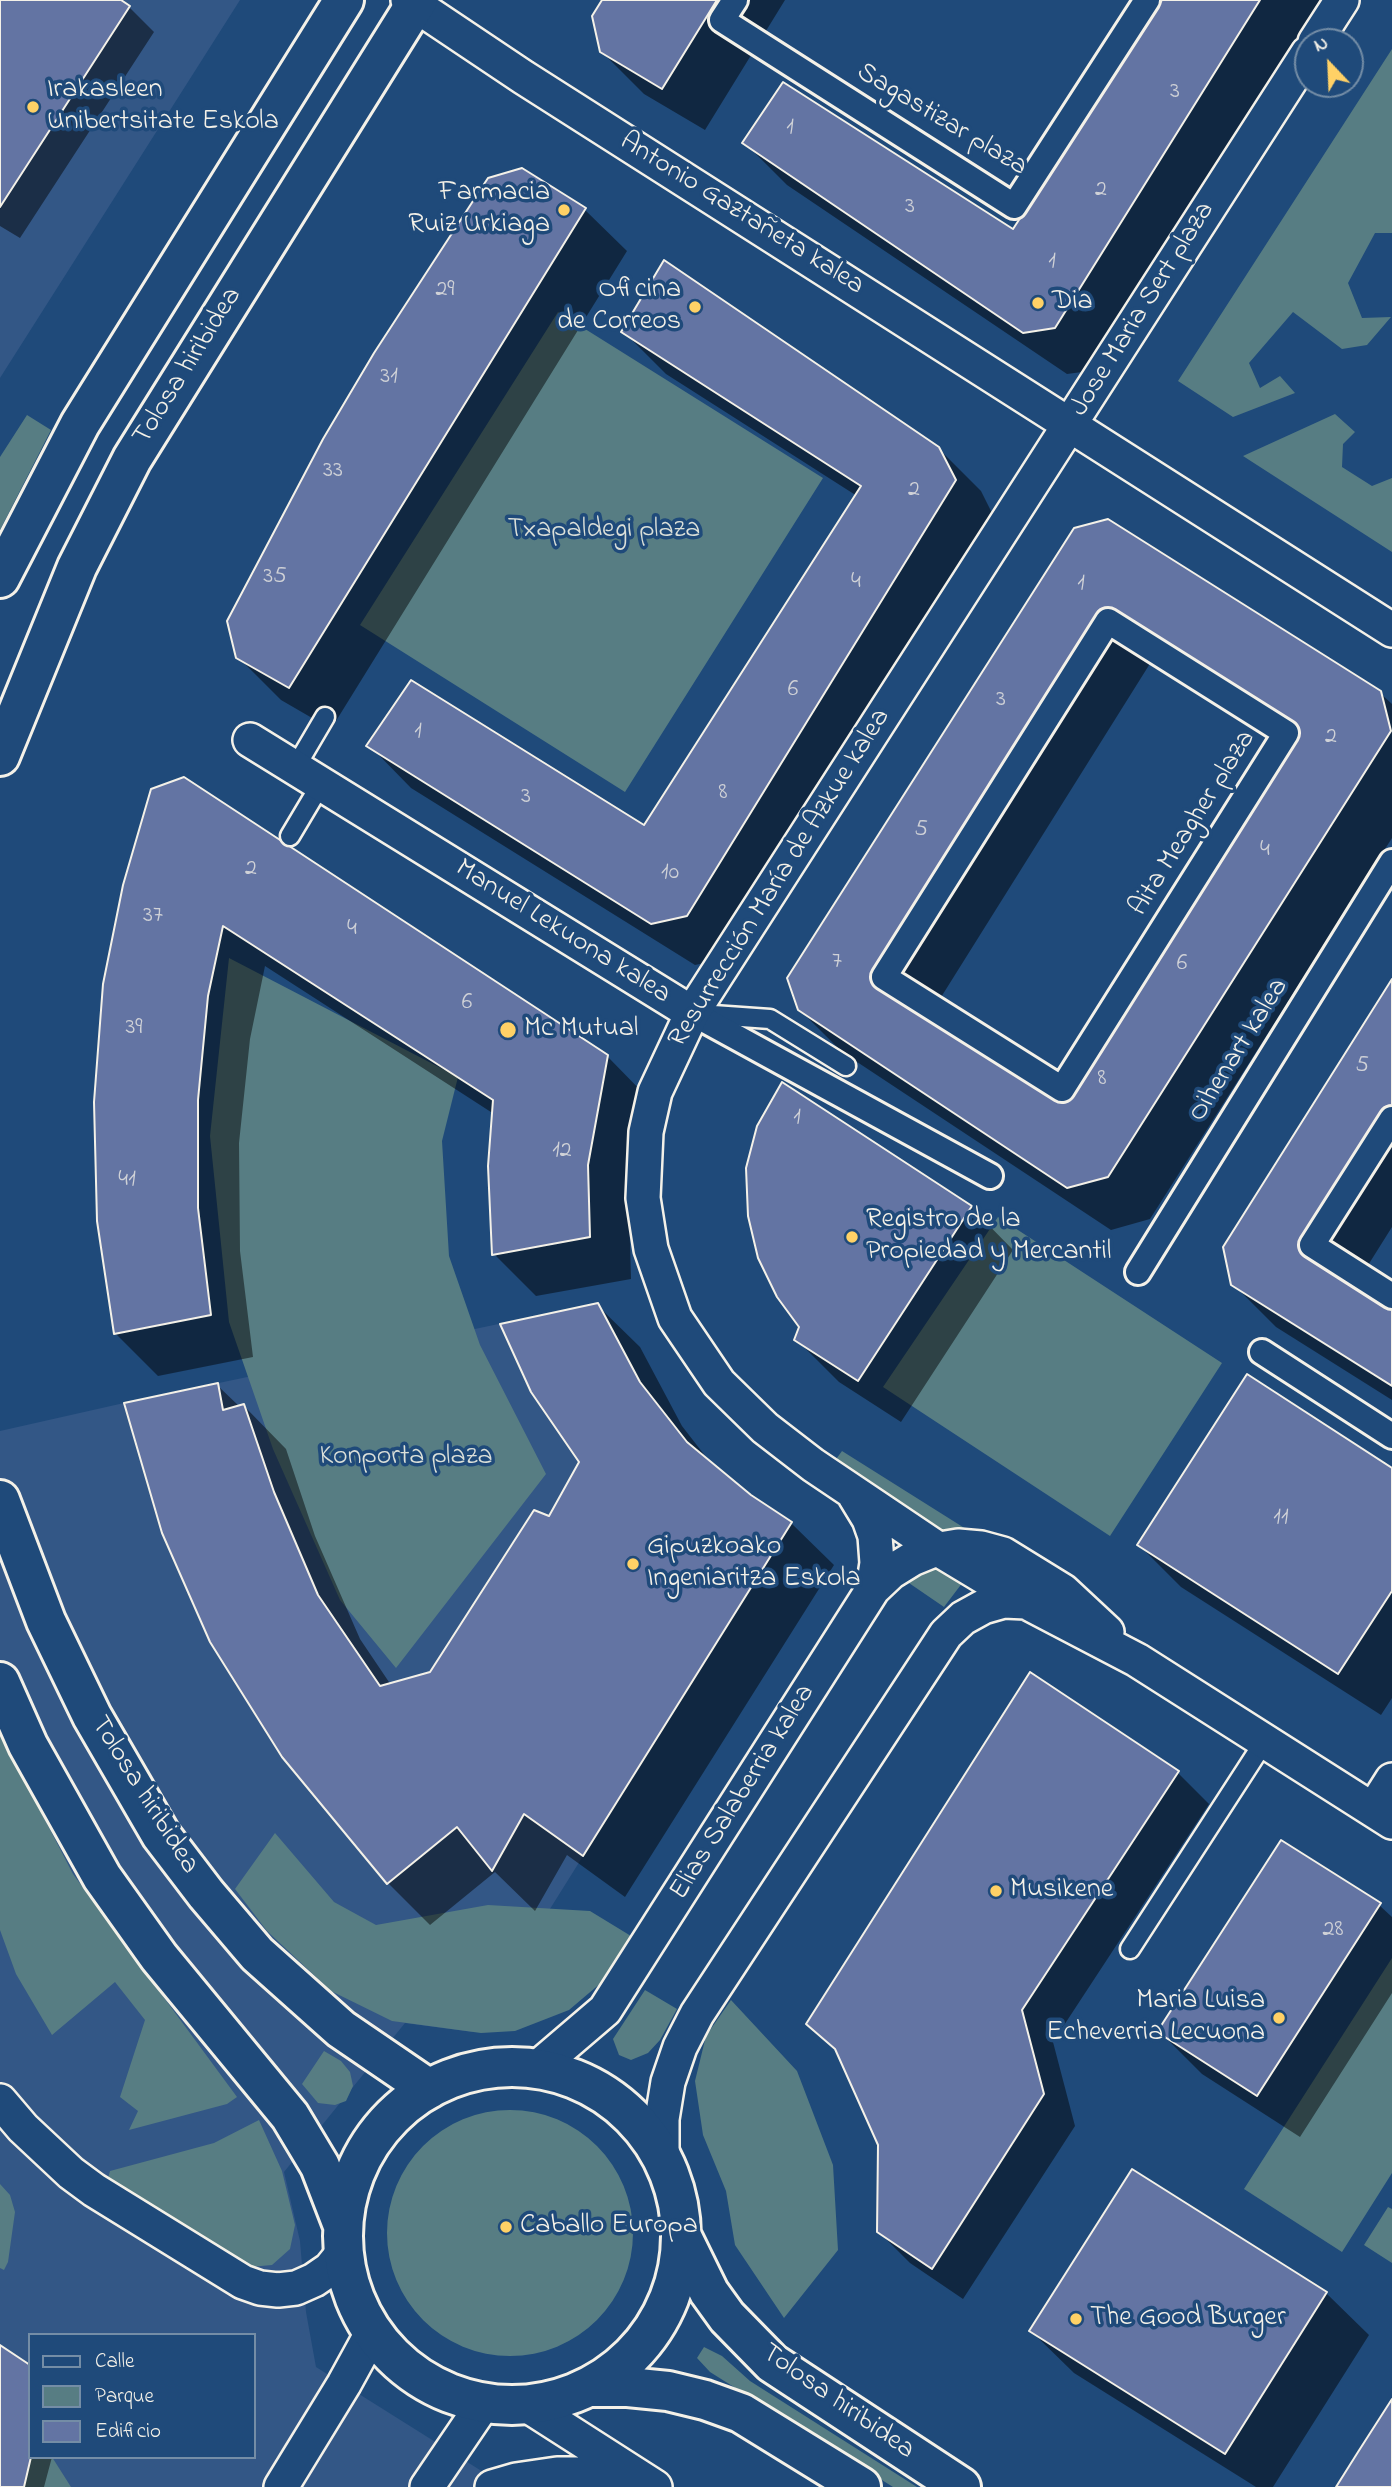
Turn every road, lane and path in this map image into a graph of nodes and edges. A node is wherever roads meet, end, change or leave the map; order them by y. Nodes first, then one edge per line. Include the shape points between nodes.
1 (344, 0) edge
2 (735, 0) edge
3 (1147, 0) edge
4 (1342, 0) edge
5 (414, 2) edge
6 (1324, 28) edge
7 (1294, 75) edge
8 (1069, 423) junction
9 (0, 578) edge
10 (1392, 630) edge
11 (325, 717) dead end
12 (250, 740) dead end
13 (0, 756) edge
14 (308, 776) junction
15 (290, 836) dead end
16 (1392, 862) edge
17 (884, 977) joint
18 (692, 1013) junction
19 (846, 1066) dead end
20 (1392, 1119) edge
21 (990, 1177) dead end
22 (1138, 1272) dead end
23 (1392, 1296) edge
24 (1262, 1352) dead end
25 (1392, 1436) edge
26 (849, 1489) junction
27 (0, 1500) edge
28 (938, 1549) junction
29 (873, 1589) junction
30 (1026, 1602) junction
31 (1137, 1660) junction
32 (0, 1682) edge
33 (1264, 1742) junction
34 (1392, 1780) edge
35 (1382, 1816) edge
36 (1130, 1949) dead end
37 (536, 2069) junction
38 (429, 2089) junction
39 (0, 2101) edge
40 (662, 2157) junction
41 (681, 2235) junction
42 (342, 2238) junction
43 (372, 2333) junction
44 (588, 2387) junction
45 (484, 2403) junction
46 (527, 2405) junction
47 (645, 2480) edge
48 (281, 2487) edge
49 (427, 2487) edge
50 (492, 2487) edge
51 (860, 2487) edge
52 (961, 2487) edge

1 - 9 main road via 80,424
2 - 3 street, Sagastizar plaza via 722,20 1014,206
4 - 6 street
5 - 8 street, Antonio Gaztañeta kalea via 523,77
5 - 13 main road, Tolosa hiribidea via 132,458 77,567
7 - 8 street, Jose Maria Sert plaza
8 - 10 street, Jose Maria Sert plaza
8 - 18 street, Resurrección María de Azkue kalea
11 - 14 lane
12 - 14 street, Manuel Lekuona kalea
14 - 15 lane
14 - 18 street, Manuel Lekuona kalea
16 - 22 street, Oihenart kalea
17 - 17 street, Aita Meagher plaza via 1108,621 1286,733 1062,1089
18 - 19 lane via 770,1019
18 - 21 street, Manuel Lekuona kalea
18 - 26 street, Resurrección María de Azkue kalea via 655,1092 646,1132 643,1198 650,1249 676,1318 719,1383 765,1428
20 - 23 street via 1312,1245
24 - 25 street
26 - 28 street, Resurrección María de Azkue kalea
26 - 29 street, Elias Salaberria kalea via 875,1535
27 - 38 main road, Tolosa hiribidea via 46,1622 92,1716 161,1835 257,1954 341,2029
28 - 29 street, Resurrección María de Azkue kalea via 912,1559
28 - 30 street, Resurrección María de Azkue kalea
28 - 31 street, Resurrección María de Azkue kalea via 958,1546 1003,1554 1063,1591
29 - 37 street, Elias Salaberria kalea via 606,2010
30 - 31 street, Resurrección María de Azkue kalea
30 - 40 street via 983,1606 946,1634 697,2014 668,2082
31 - 33 street, Resurrección María de Azkue kalea
32 - 42 main road via 29,1745 102,1877 159,1957 289,2116 320,2166
33 - 35 street, Resurrección María de Azkue kalea
33 - 36 lane
34 - 35 street
37 - 38 main road via 499,2068 463,2074
37 - 40 main road via 596,2089 645,2131
38 - 42 main road via 393,2116 365,2152
39 - 42 street via 71,2173 243,2282 278,2290 314,2280 330,2269
40 - 41 main road via 673,2182
41 - 44 main road via 677,2273 665,2308 645,2340 619,2367
41 - 52 main road, Tolosa hiribidea via 715,2300 772,2363
42 - 43 main road via 352,2295
43 - 45 main road via 402,2367 440,2391
43 - 48 street
44 - 46 main road
44 - 51 main road, Tolosa hiribidea via 668,2391 741,2413
45 - 46 main road
45 - 49 street
46 - 47 street
47 - 50 street via 557,2474

